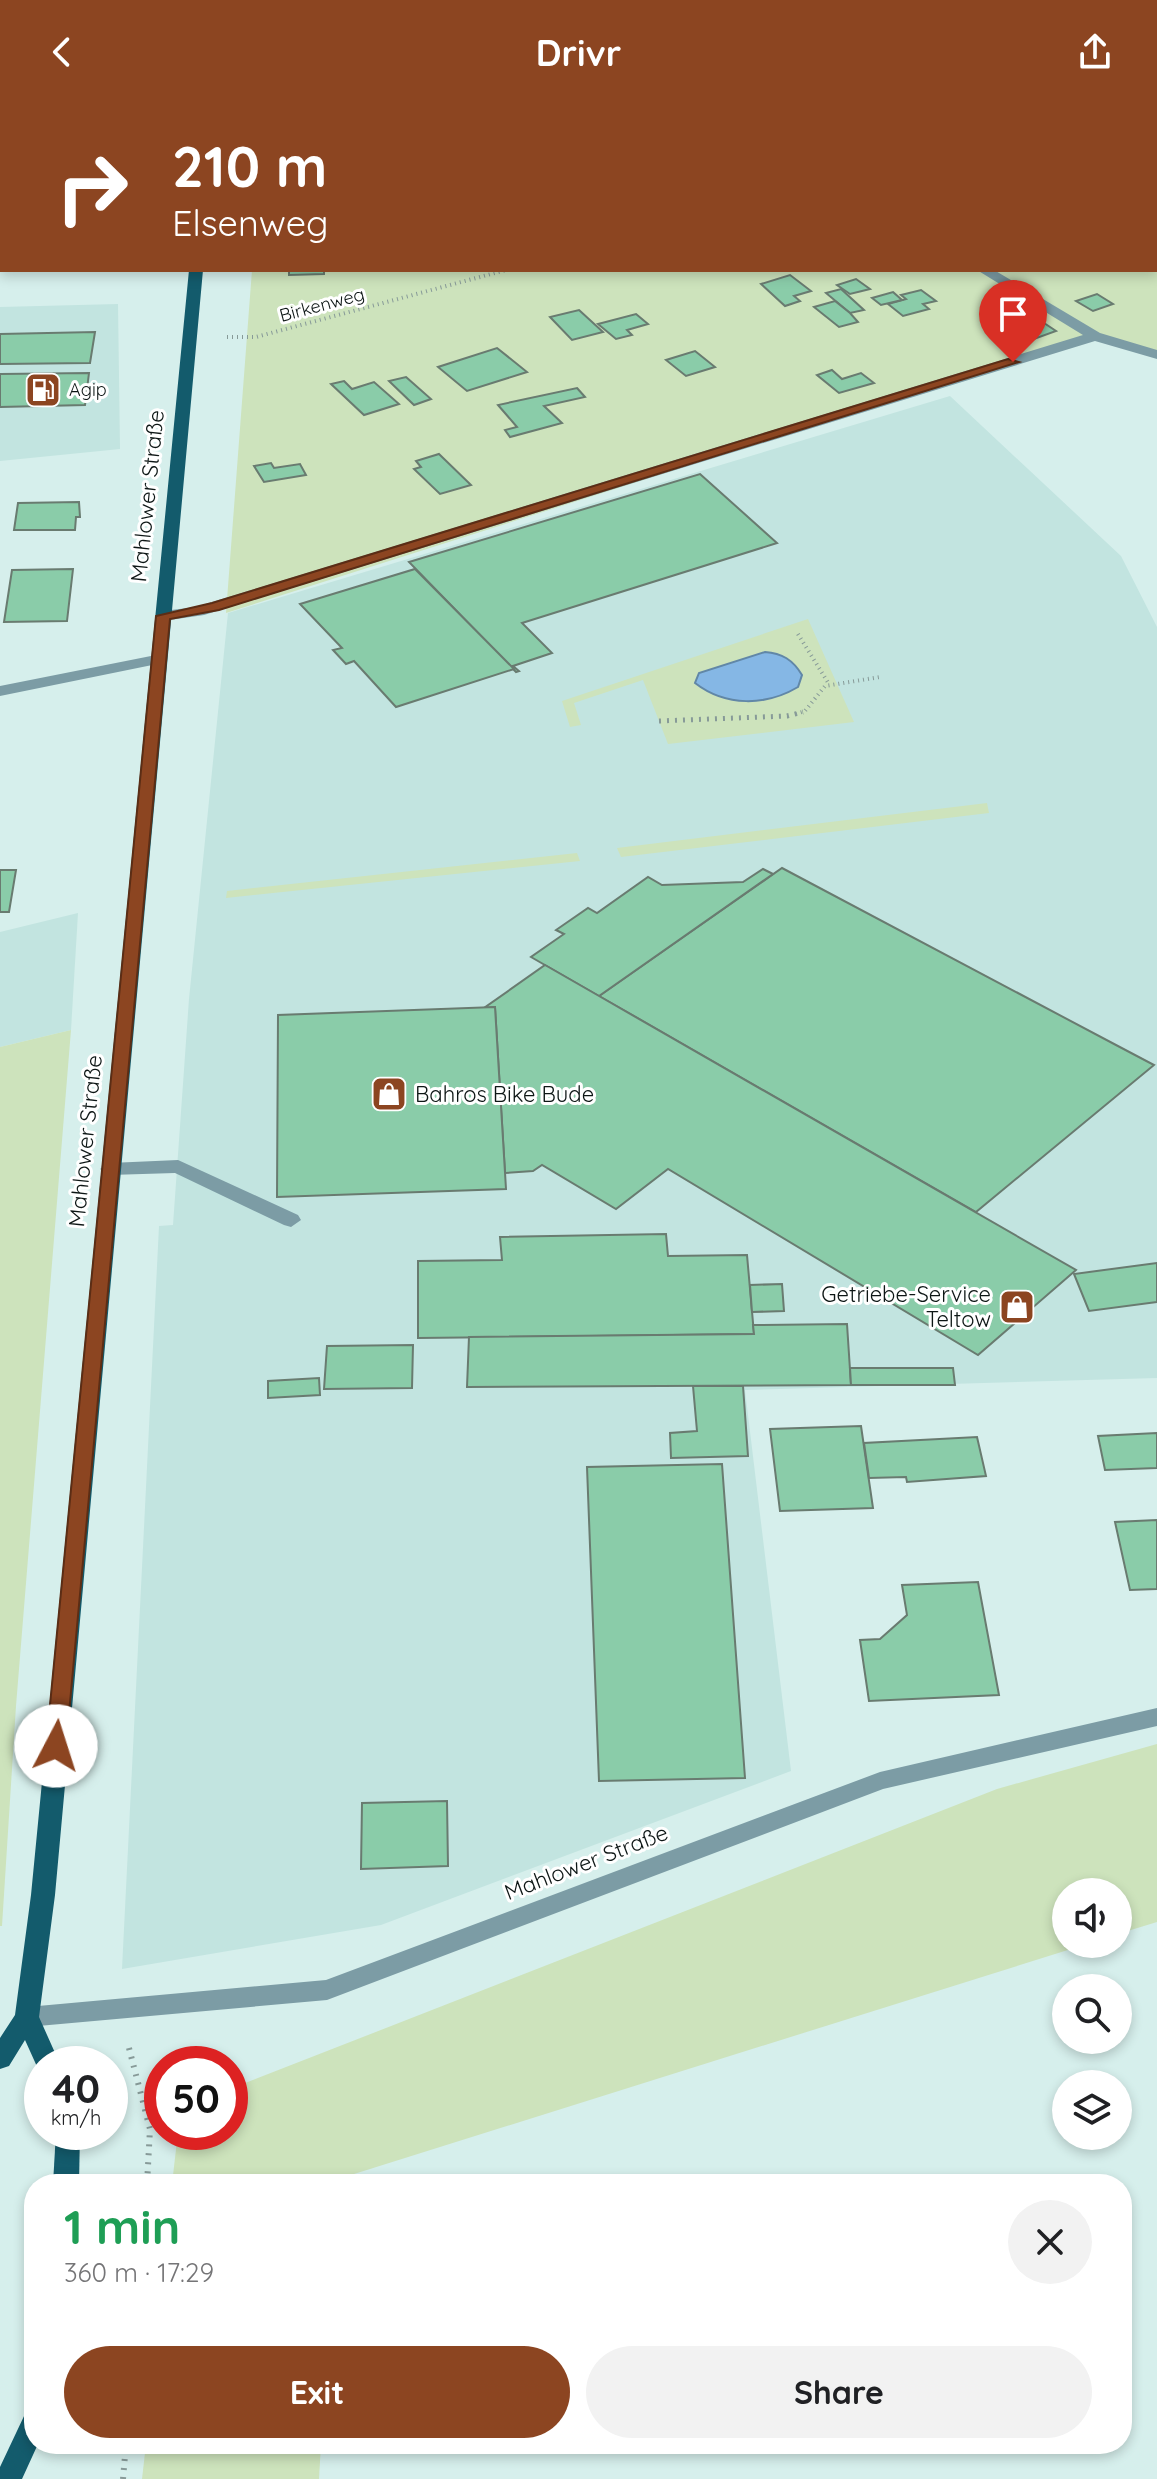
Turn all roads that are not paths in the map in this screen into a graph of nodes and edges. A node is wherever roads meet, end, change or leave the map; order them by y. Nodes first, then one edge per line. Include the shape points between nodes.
1 (196, 272) edge
2 (987, 272) edge
3 (1095, 336) junction
4 (1157, 355) edge
5 (163, 616) junction
6 (161, 659) junction
7 (0, 691) edge
8 (110, 1169) junction
9 (291, 1220) dead end
10 (1157, 1717) edge
11 (27, 2017) junction
12 (40, 2046) edge
13 (0, 2059) edge
14 (67, 2150) edge
15 (66, 2174) edge
16 (24, 2445) edge
17 (8, 2479) edge

1 - 5 main road, Mahlower Straße
2 - 3 street
3 - 4 street
3 - 5 street via 206,609
5 - 6 main road, Mahlower Straße
6 - 7 street
6 - 8 main road, Mahlower Straße
8 - 9 street via 178,1166
8 - 11 main road, Mahlower Straße via 43,1895
10 - 11 street, Mahlower Straße via 880,1781 327,1990
11 - 12 main road
11 - 13 main road, Mahlower Straße
14 - 15 main road
16 - 17 main road

